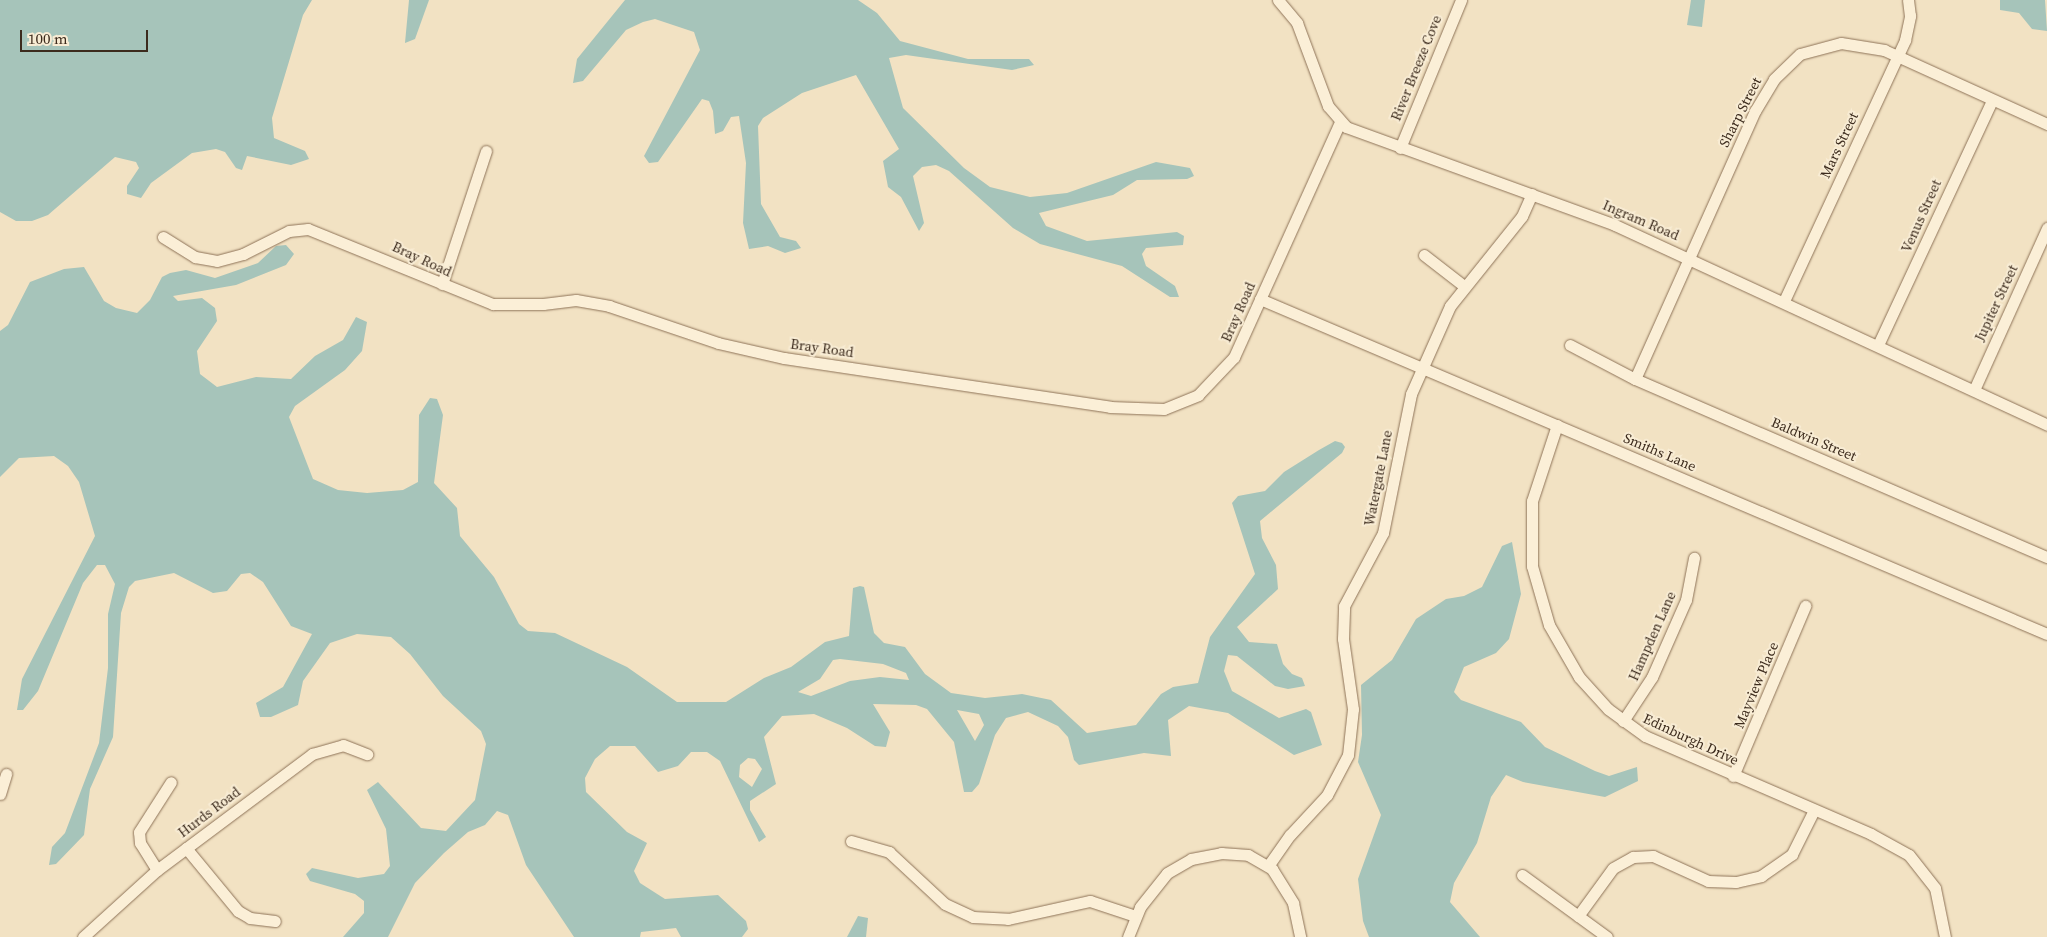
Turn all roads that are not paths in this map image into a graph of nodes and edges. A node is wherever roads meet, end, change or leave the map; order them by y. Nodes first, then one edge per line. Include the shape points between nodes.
1 (1278, 0) edge
2 (1461, 0) edge
3 (1908, 0) edge
4 (1898, 56) junction
5 (1992, 100) junction
6 (1340, 122) junction
7 (2047, 124) edge
8 (1400, 148) junction
9 (486, 150) dead end
10 (1532, 194) junction
11 (2047, 228) edge
12 (163, 237) dead end
13 (1424, 255) dead end
14 (1688, 257) junction
15 (442, 284) junction
16 (1464, 286) junction
17 (1260, 299) junction
18 (1784, 301) junction
19 (1570, 345) dead end
20 (1878, 346) junction
21 (1422, 369) junction
22 (1635, 379) junction
23 (1974, 390) junction
24 (1557, 424) junction
25 (2047, 425) edge
26 (2047, 557) edge
27 (1694, 558) dead end
28 (1805, 606) dead end
29 (2047, 634) edge
30 (1623, 721) junction
31 (367, 754) dead end
32 (6, 774) dead end
33 (1733, 776) junction
34 (171, 782) dead end
35 (0, 794) edge
36 (1814, 810) junction
37 (850, 841) dead end
38 (186, 848) junction
39 (1268, 866) junction
40 (157, 870) junction
41 (1522, 875) dead end
42 (1135, 916) junction
43 (1578, 916) junction
44 (275, 921) dead end
45 (86, 936) edge
46 (1128, 937) edge
47 (1300, 937) edge
48 (1607, 937) edge
49 (1946, 937) edge

1 - 6 street via 1298,23 1328,106
2 - 8 street, River Breeze Cove
3 - 4 street, Mars Street via 1908,32
4 - 5 street, Sharp Street
4 - 14 street, Sharp Street via 1866,45 1841,43 1809,50 1786,64 1759,103
4 - 18 street, Mars Street
5 - 7 street, Sharp Street
5 - 20 street, Venus Street
6 - 8 street, Ingram Road
6 - 17 street, Bray Road
8 - 10 street, Ingram Road
9 - 15 street
10 - 14 street, Ingram Road via 1586,213
10 - 16 street, Watergate Lane via 1522,216
11 - 23 street, Jupiter Street
12 - 15 street, Bray Road via 195,257 217,261 243,254 289,231 308,228 339,238
13 - 16 street
14 - 18 street, Ingram Road
14 - 22 street, Sharp Street
15 - 17 street, Bray Road via 493,304 576,300 609,306 718,343 784,358 1148,410 1177,405 1209,386 1244,340
16 - 21 street, Watergate Lane via 1443,319
17 - 21 street, Smiths Lane
18 - 20 street, Ingram Road
19 - 22 street, Baldwin Street
20 - 23 street, Ingram Road
21 - 24 street, Smiths Lane
21 - 39 street, Watergate Lane via 1404,416 1383,533 1344,606 1343,639 1353,709 1348,756 1327,795 1290,835
22 - 26 street, Baldwin Street
23 - 25 street, Ingram Road
24 - 29 street, Smiths Lane
24 - 30 street, Edinburgh Drive via 1532,501 1535,582 1549,625 1567,659 1593,694
27 - 30 street, Hampden Lane via 1686,600 1652,677
28 - 33 street, Mayview Place
30 - 33 street, Edinburgh Drive via 1664,746
31 - 38 street, Hurds Road via 344,745 322,749
32 - 35 street
33 - 36 street, Edinburgh Drive
34 - 40 street via 139,832 140,843
36 - 43 street via 1792,854 1761,876 1736,882 1708,881 1653,856 1633,857 1613,868
36 - 49 street, Edinburgh Drive via 1891,844 1919,865 1937,894
37 - 42 street via 889,852 945,904 973,917 1008,919 1090,900
38 - 40 street, Hurds Road
38 - 44 street via 238,911 250,918
39 - 42 street via 1238,853 1191,859 1158,881
39 - 47 street via 1287,890
40 - 45 street, Hurds Road
41 - 43 street
42 - 46 street
43 - 48 street

